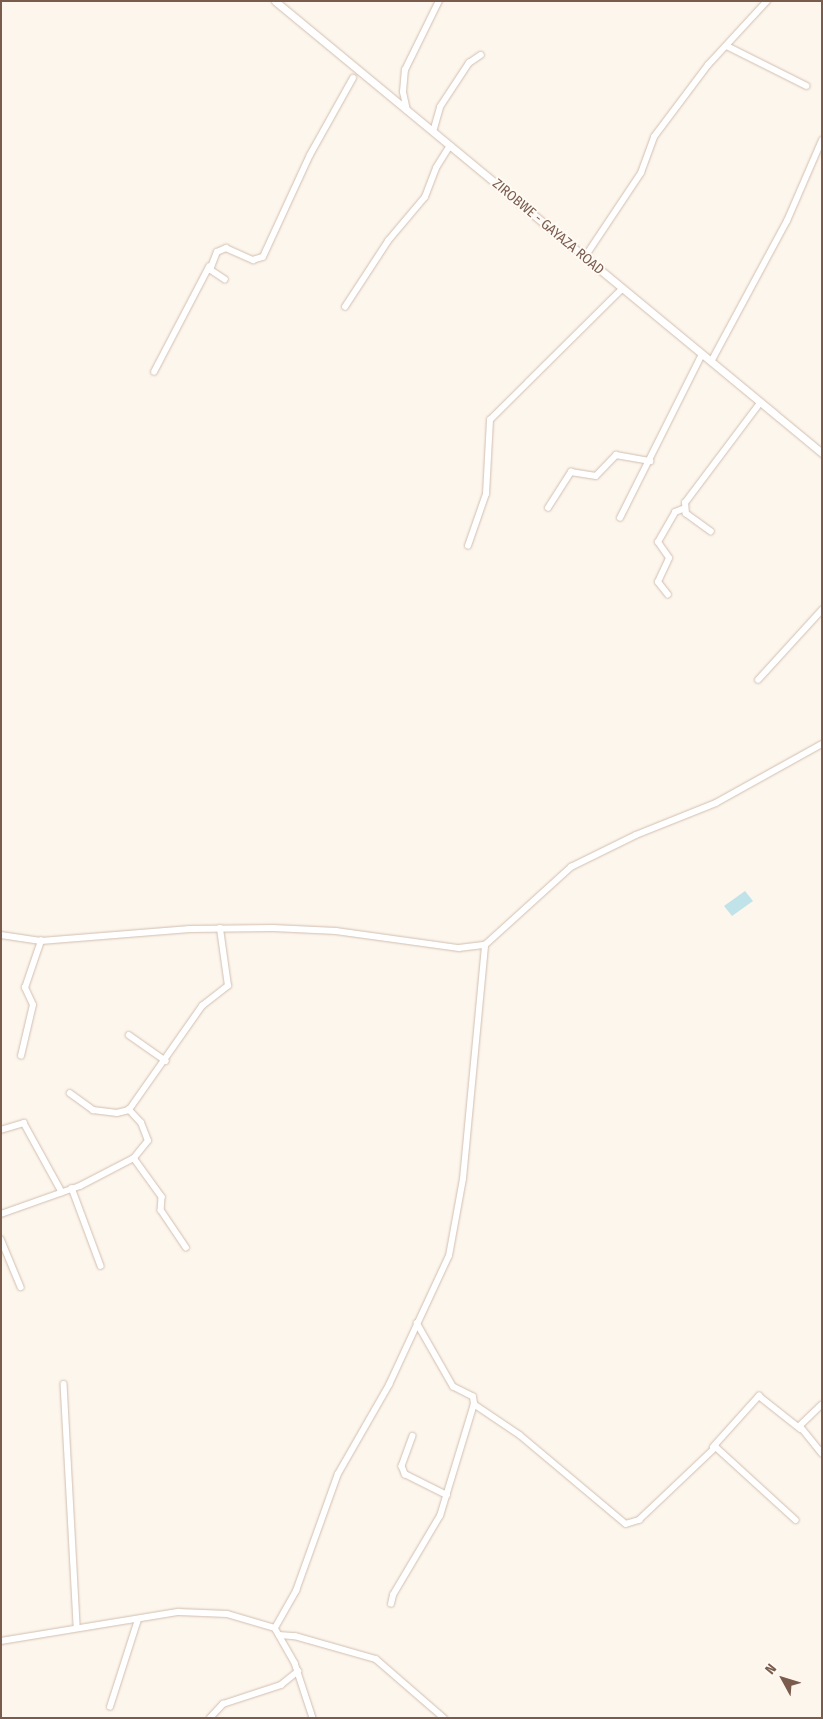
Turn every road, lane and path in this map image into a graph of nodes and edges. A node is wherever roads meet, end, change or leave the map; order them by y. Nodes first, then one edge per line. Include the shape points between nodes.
1 (275, 1) edge
2 (439, 1) edge
3 (767, 1) edge
4 (727, 46) junction
5 (480, 55) dead end
6 (353, 78) dead end
7 (808, 86) dead end
8 (407, 111) junction
9 (433, 132) junction
10 (822, 140) edge
11 (450, 146) junction
12 (584, 257) junction
13 (209, 267) junction
14 (225, 280) dead end
15 (622, 289) junction
16 (344, 307) dead end
17 (702, 354) junction
18 (711, 362) junction
19 (154, 372) dead end
20 (760, 403) junction
21 (822, 453) edge
22 (650, 461) junction
23 (548, 508) dead end
24 (683, 509) junction
25 (620, 518) dead end
26 (711, 532) dead end
27 (468, 546) dead end
28 (668, 594) dead end
29 (822, 610) edge
30 (758, 680) dead end
31 (822, 744) edge
32 (220, 929) junction
33 (1, 935) edge
34 (40, 941) junction
35 (485, 945) junction
36 (129, 1035) dead end
37 (21, 1056) dead end
38 (166, 1060) junction
39 (70, 1093) dead end
40 (129, 1110) junction
41 (1, 1130) edge
42 (134, 1158) junction
43 (72, 1188) junction
44 (62, 1192) junction
45 (1, 1214) edge
46 (1, 1239) edge
47 (186, 1247) dead end
48 (101, 1266) dead end
49 (21, 1288) dead end
50 (417, 1324) junction
51 (64, 1384) dead end
52 (474, 1404) junction
53 (822, 1405) edge
54 (800, 1430) junction
55 (413, 1436) dead end
56 (713, 1447) junction
57 (822, 1452) edge
58 (447, 1495) junction
59 (796, 1520) dead end
60 (391, 1604) dead end
61 (138, 1620) junction
62 (77, 1627) junction
63 (275, 1628) junction
64 (279, 1635) junction
65 (1, 1641) edge
66 (298, 1671) junction
67 (110, 1707) dead end
68 (210, 1718) edge
69 (313, 1718) edge
70 (444, 1718) edge

1 - 8 street, ZIROBWE - GAYAZA ROAD
2 - 8 street via 405,70 403,92
3 - 4 street
4 - 7 street
4 - 12 street via 708,65 654,137 642,173
5 - 9 street via 469,63 440,108
6 - 13 street via 310,155 263,257 253,260 226,248 216,252
8 - 9 street, ZIROBWE - GAYAZA ROAD
9 - 11 street, ZIROBWE - GAYAZA ROAD
10 - 18 street via 788,220
11 - 12 street, ZIROBWE - GAYAZA ROAD
11 - 16 street via 436,168 425,197 388,241
12 - 15 street, ZIROBWE - GAYAZA ROAD
13 - 14 street
13 - 19 street
15 - 17 street, ZIROBWE - GAYAZA ROAD
15 - 27 street via 490,420 486,494
17 - 18 street, ZIROBWE - GAYAZA ROAD
17 - 22 street
18 - 20 street, ZIROBWE - GAYAZA ROAD
20 - 21 street, ZIROBWE - GAYAZA ROAD
20 - 24 street
22 - 23 street via 616,455 596,476 571,472
22 - 25 street
24 - 26 street
24 - 28 street via 675,512 658,542 669,558 658,582
29 - 30 street
31 - 35 street via 716,804 636,835 571,867
32 - 34 street
32 - 35 street via 307,929 425,945
32 - 38 street via 228,986 202,1006
33 - 34 street
34 - 37 street via 25,988 33,1005
35 - 50 street via 456,1224 440,1280
36 - 38 street
38 - 40 street
39 - 40 street via 93,1110 117,1113
40 - 42 street via 148,1141
41 - 44 street via 24,1123
42 - 43 street
42 - 47 street via 162,1197 161,1210
43 - 44 street
43 - 48 street
44 - 45 street
46 - 49 street
50 - 52 street via 453,1387 473,1397
50 - 63 street via 375,1413 338,1474 296,1591
51 - 62 street
52 - 56 street via 520,1435 626,1524 639,1520
52 - 58 street
53 - 54 street via 802,1422
54 - 56 street via 760,1396
54 - 57 street
55 - 58 street via 402,1466 405,1474
56 - 59 street via 722,1451
58 - 60 street via 433,1530 394,1592
61 - 62 street
61 - 63 street via 179,1612 214,1612
61 - 67 street
62 - 65 street
63 - 64 street
64 - 66 street
64 - 70 street via 295,1636 376,1659
66 - 68 street via 281,1685 223,1704
66 - 69 street

